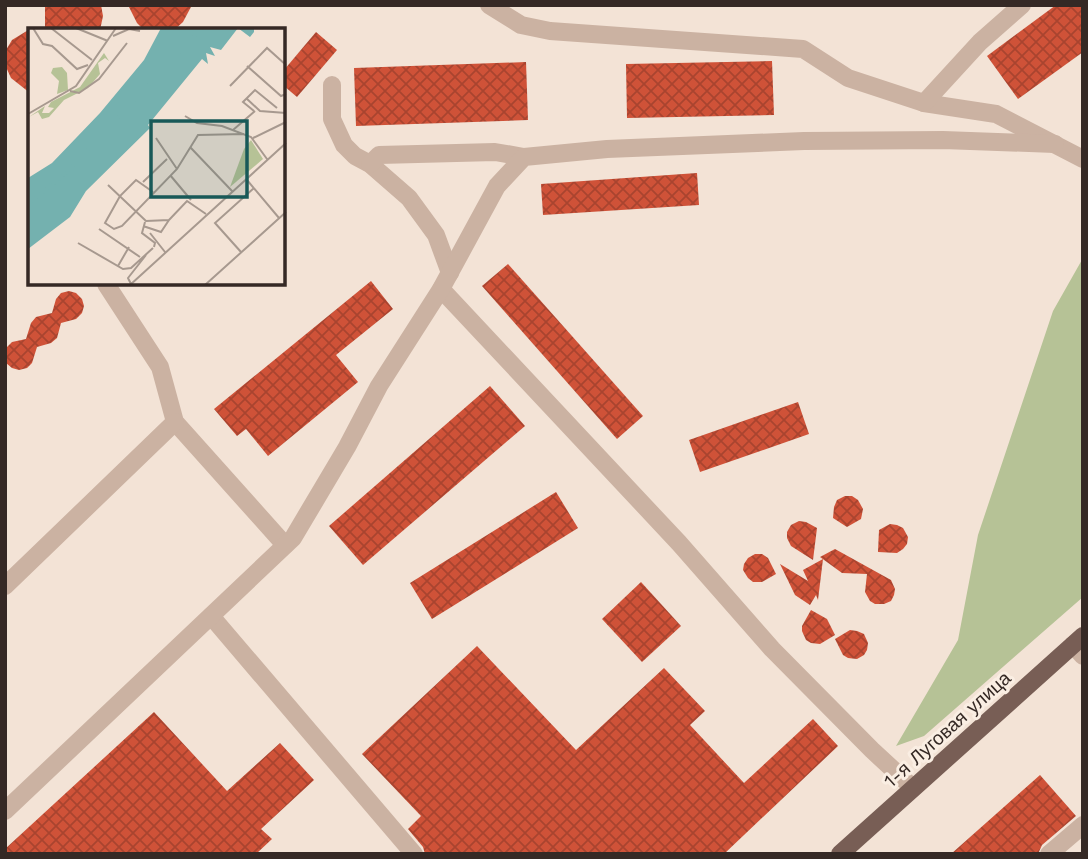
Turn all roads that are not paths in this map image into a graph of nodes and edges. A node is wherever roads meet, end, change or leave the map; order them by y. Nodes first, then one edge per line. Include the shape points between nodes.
1 (489, 5) edge
2 (1023, 5) edge
3 (332, 85) dead end
4 (924, 103) junction
5 (1055, 144) junction
6 (524, 157) junction
7 (1083, 159) edge
8 (370, 164) junction
9 (450, 273) junction
10 (107, 285) edge
11 (440, 289) junction
12 (176, 422) junction
13 (285, 545) junction
14 (5, 586) edge
15 (211, 615) junction
16 (1079, 646) edge
17 (913, 788) junction
18 (9, 800) edge
19 (1083, 825) edge
20 (414, 854) edge
21 (840, 854) edge
22 (1049, 854) edge

1 - 4 lane via 521,25 550,31 803,49 848,78
2 - 4 lane via 980,42
3 - 8 lane via 332,119 344,145
4 - 5 lane via 996,114
5 - 6 lane via 943,139 804,141
5 - 7 lane
6 - 8 lane via 495,152 379,155
6 - 9 lane via 497,186
8 - 9 lane via 409,198 436,235
9 - 11 lane
10 - 12 lane via 160,367
11 - 13 lane
11 - 17 lane via 772,649
12 - 13 lane
12 - 14 lane
13 - 15 lane
15 - 18 lane
15 - 20 lane
16 - 17 main road, 1-я Луговая улица
17 - 21 main road, 1-я Луговая улица
19 - 22 lane

